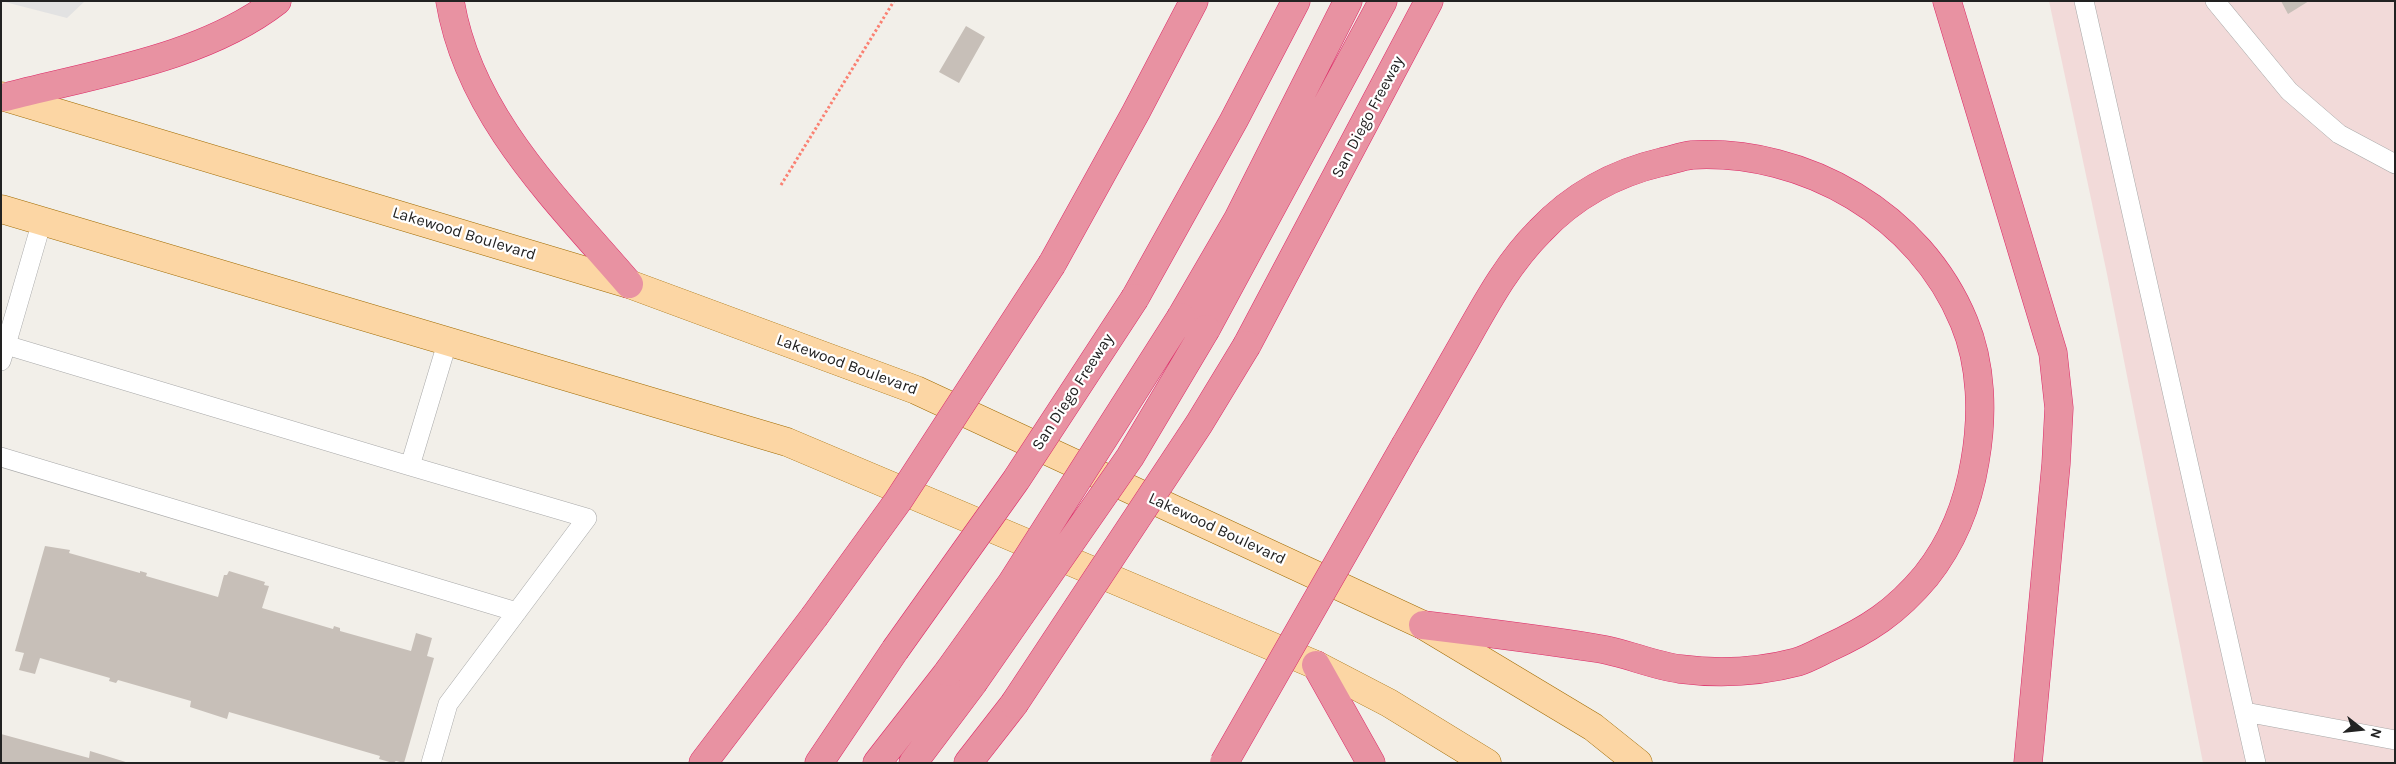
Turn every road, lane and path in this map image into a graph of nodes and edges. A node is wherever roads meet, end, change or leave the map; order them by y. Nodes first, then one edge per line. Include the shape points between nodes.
1 (277, 1) edge
2 (450, 1) edge
3 (894, 1) edge
4 (1194, 1) edge
5 (1296, 1) edge
6 (1348, 1) edge
7 (1383, 1) edge
8 (1429, 1) edge
9 (1947, 1) edge
10 (2084, 1) edge
11 (2215, 1) edge
12 (4, 96) edge
13 (2395, 164) edge
14 (781, 185) dead end
15 (1, 209) edge
16 (42, 221) junction
17 (629, 284) junction
18 (448, 340) junction
19 (3, 350) edge
20 (1, 457) edge
21 (410, 466) junction
22 (517, 612) junction
23 (1423, 625) junction
24 (1316, 665) junction
25 (2245, 712) junction
26 (2395, 740) edge
27 (431, 763) edge
28 (703, 763) edge
29 (819, 763) edge
30 (877, 763) edge
31 (913, 763) edge
32 (968, 763) edge
33 (1224, 763) edge
34 (1371, 763) edge
35 (1487, 763) edge
36 (1638, 763) edge
37 (2028, 763) edge
38 (2256, 763) edge

1 - 12 highway via 230,32 188,49
2 - 17 highway via 465,54 487,106 543,184
3 - 14 path
4 - 28 highway, bridge via 1052,264 898,500
5 - 29 highway, San Diego Freeway, bridge via 1234,120 1134,298 1016,480
6 - 30 highway, bridge via 1238,219 1181,317 1011,584
7 - 31 highway, bridge via 1206,329 1130,457 973,683
8 - 32 highway, San Diego Freeway, bridge via 1247,345 1199,424 1014,704
9 - 37 highway via 2053,353 2059,408
10 - 25 lane
11 - 13 lane via 2289,91 2339,134
12 - 17 main road, Lakewood Boulevard
15 - 16 main road
16 - 18 main road
16 - 19 lane
17 - 23 main road, Lakewood Boulevard via 916,390
18 - 21 lane
18 - 24 main road via 787,442
19 - 21 lane
20 - 22 lane
21 - 22 lane via 587,518
22 - 27 lane via 448,704
23 - 33 highway, bridge via 1600,648 1678,669 1742,672 1800,661 1866,631 1913,592 1940,558 1961,520 1979,440 1980,391 1964,323 1942,281 1921,251 1892,222 1851,192 1802,171 1747,157 1690,155 1648,165 1607,180 1574,202 1542,228 1510,264
23 - 36 main road, Lakewood Boulevard via 1593,727
24 - 34 highway
24 - 35 main road via 1388,703
25 - 26 lane
25 - 38 lane

